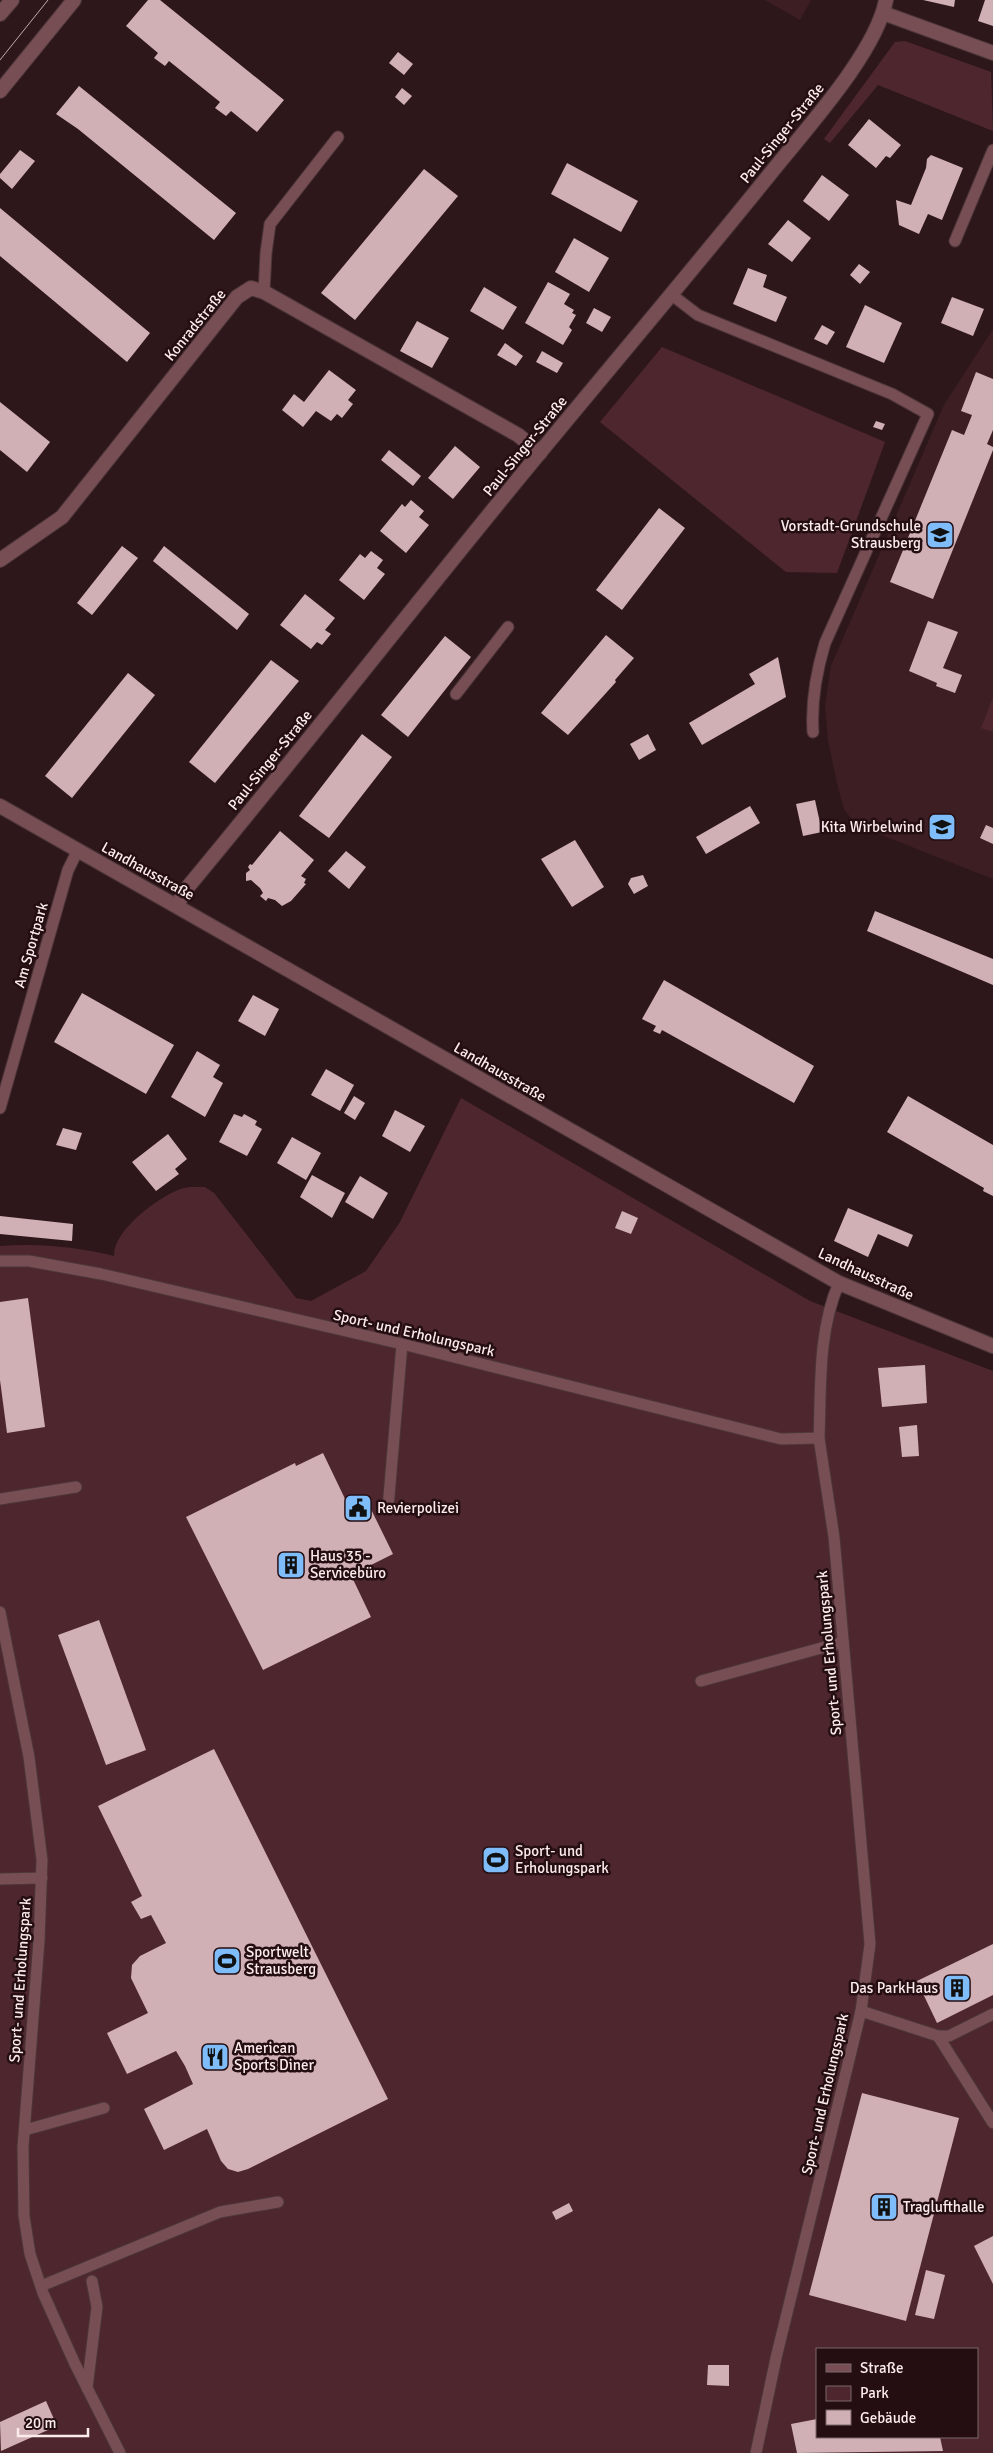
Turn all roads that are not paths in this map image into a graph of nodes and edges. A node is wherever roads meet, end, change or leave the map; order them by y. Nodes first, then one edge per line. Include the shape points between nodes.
1 (12, 0) edge
2 (74, 0) edge
3 (884, 6) edge
4 (0, 14) edge
5 (993, 53) edge
6 (0, 91) edge
7 (338, 137) dead end
8 (993, 150) edge
9 (956, 241) dead end
10 (264, 292) junction
11 (672, 295) junction
12 (540, 453) junction
13 (0, 560) edge
14 (508, 626) dead end
15 (456, 694) dead end
16 (813, 732) dead end
17 (0, 806) edge
18 (78, 850) junction
19 (177, 905) junction
20 (0, 1108) edge
21 (0, 1261) edge
22 (839, 1283) junction
23 (402, 1344) junction
24 (993, 1346) edge
25 (819, 1438) junction
26 (76, 1487) dead end
27 (0, 1500) edge
28 (388, 1508) dead end
29 (0, 1612) edge
30 (2, 1634) edge
31 (843, 1642) junction
32 (701, 1681) dead end
33 (42, 1878) junction
34 (0, 1879) edge
35 (861, 2011) junction
36 (993, 2014) edge
37 (938, 2036) junction
38 (104, 2108) dead end
39 (993, 2123) edge
40 (24, 2130) junction
41 (278, 2202) dead end
42 (92, 2280) dead end
43 (41, 2286) junction
44 (87, 2388) junction
45 (120, 2453) edge
46 (756, 2453) edge

1 - 4 street
2 - 6 street
3 - 5 street
3 - 11 street, Paul-Singer-Straße via 870,39 842,82
7 - 10 lane via 270,224
8 - 9 lane
10 - 12 street via 518,435
10 - 13 street, Konradstraße via 252,288 237,297 62,517
11 - 12 street, Paul-Singer-Straße
11 - 16 lane via 698,315 892,394 928,414 825,643 816,673
12 - 19 street, Paul-Singer-Straße via 187,888
14 - 15 lane
17 - 18 street, Landhausstraße
18 - 19 street, Landhausstraße
18 - 20 lane, Am Sportpark via 66,879
19 - 22 street, Landhausstraße
21 - 23 lane, Sport- und Erholungspark via 29,1260 100,1274
22 - 24 street, Landhausstraße
22 - 25 lane, Sport- und Erholungspark via 830,1303
23 - 25 lane, Sport- und Erholungspark via 781,1439
23 - 28 lane
25 - 31 lane, Sport- und Erholungspark via 834,1537
26 - 27 lane
29 - 30 lane, Sport- und Erholungspark
30 - 33 lane, Sport- und Erholungspark via 29,1757
31 - 32 lane
31 - 35 lane, Sport- und Erholungspark via 870,1944
33 - 34 lane
33 - 40 lane, Sport- und Erholungspark
35 - 37 lane
35 - 46 lane, Sport- und Erholungspark
36 - 37 lane via 950,2036
37 - 39 lane
38 - 40 lane
40 - 43 lane, Sport- und Erholungspark via 24,2216 30,2254
41 - 43 lane via 220,2212
42 - 44 lane via 97,2308
43 - 44 lane, Sport- und Erholungspark
44 - 45 lane, Sport- und Erholungspark

